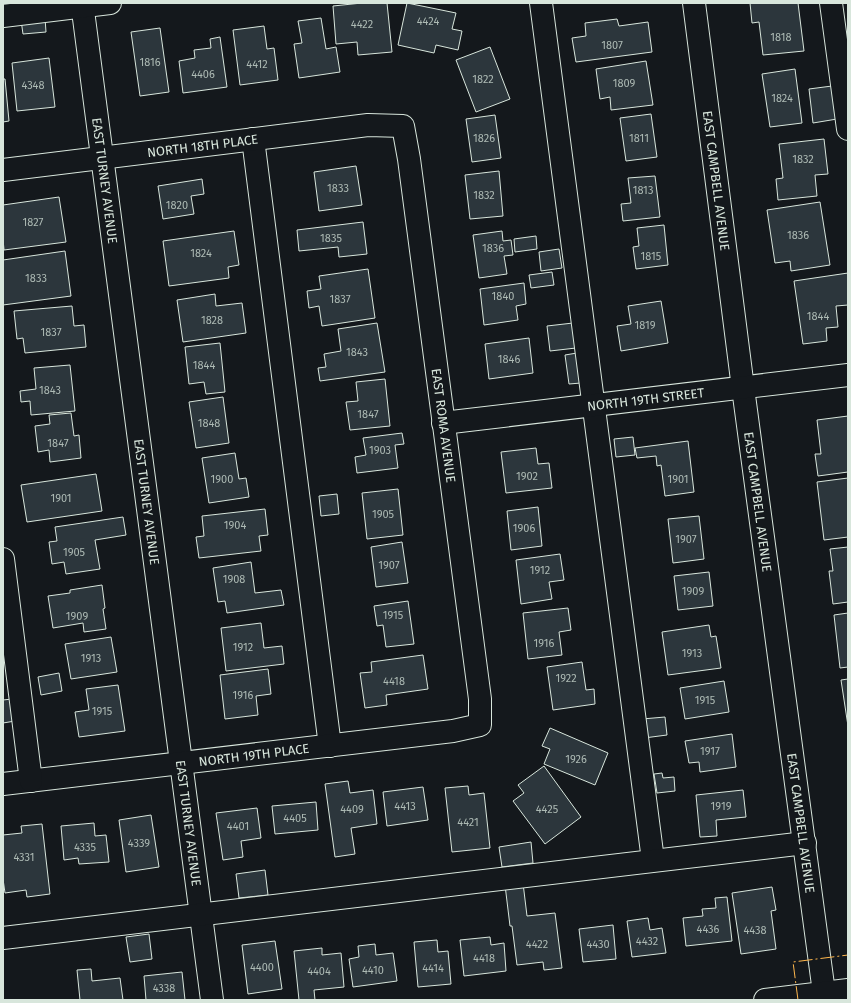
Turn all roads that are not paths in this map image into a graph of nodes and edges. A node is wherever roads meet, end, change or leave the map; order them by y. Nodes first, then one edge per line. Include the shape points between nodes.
1 (110, 3) edge
2 (541, 3) edge
3 (694, 3) edge
4 (831, 3) edge
5 (82, 5) edge
6 (3, 16) edge
7 (403, 126) joint
8 (848, 129) edge
9 (253, 139) junction
10 (102, 158) junction
11 (3, 170) edge
12 (848, 375) edge
13 (743, 388) junction
14 (594, 405) junction
15 (443, 423) junction
16 (3, 560) edge
17 (480, 726) joint
18 (330, 746) junction
19 (181, 763) junction
20 (31, 781) junction
21 (3, 784) edge
22 (804, 843) junction
23 (653, 860) junction
24 (202, 914) junction
25 (3, 938) edge
26 (848, 990) edge
27 (825, 996) edge
28 (212, 1000) edge
29 (765, 1000) edge

1 - 5 street
2 - 14 street
3 - 13 street, EAST CAMPBELL AVENUE
4 - 8 street
5 - 6 street
5 - 10 street, EAST TURNEY AVENUE
7 - 9 street, NORTH 18TH PLACE via 368,125
7 - 15 street, EAST ROMA AVENUE
9 - 10 street, NORTH 18TH PLACE
9 - 18 street
10 - 11 street, NORTH 18TH PLACE
10 - 19 street, EAST TURNEY AVENUE
12 - 13 street, NORTH 19TH STREET
13 - 14 street, NORTH 19TH STREET
13 - 22 street, EAST CAMPBELL AVENUE
14 - 15 street, NORTH 19TH STREET
14 - 23 street
15 - 17 street, EAST ROMA AVENUE via 480,699
16 - 20 street
17 - 18 street, NORTH 19TH PLACE
18 - 19 street, NORTH 19TH PLACE
19 - 20 street, NORTH 19TH PLACE
19 - 24 street, EAST TURNEY AVENUE
20 - 21 street, NORTH 19TH PLACE
22 - 23 street
22 - 27 street, EAST CAMPBELL AVENUE
23 - 24 street
24 - 25 street
24 - 28 street, EAST TURNEY AVENUE
26 - 27 street
27 - 29 street

